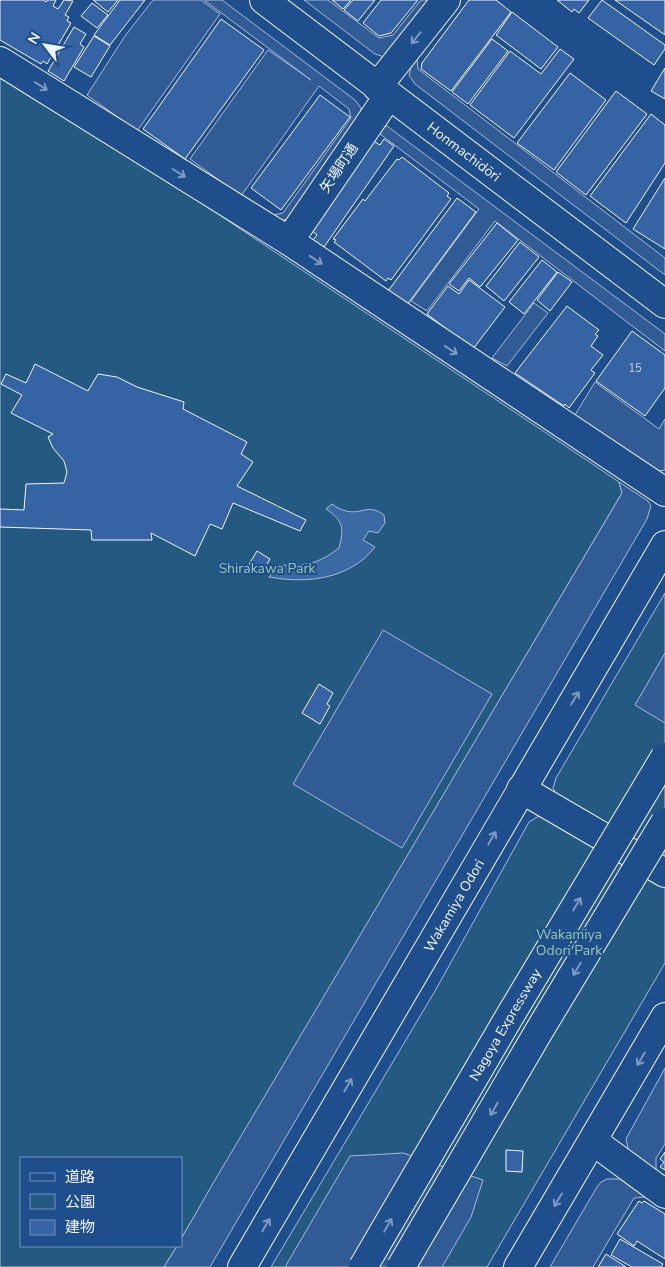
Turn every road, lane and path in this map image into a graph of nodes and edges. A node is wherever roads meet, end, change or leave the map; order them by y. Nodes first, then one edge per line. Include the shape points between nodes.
1 (264, 0) edge
2 (446, 0) edge
3 (0, 61) edge
4 (383, 91) junction
5 (289, 241) junction
6 (665, 304) edge
7 (665, 492) edge
8 (665, 545) edge
9 (665, 757) edge
10 (521, 789) junction
11 (665, 822) edge
12 (665, 873) edge
13 (665, 1017) edge
14 (593, 1142) junction
15 (665, 1194) edge
16 (242, 1267) edge
17 (363, 1267) edge
18 (401, 1267) edge
19 (518, 1267) edge

1 - 4 main road, Honmachidōri
2 -> 4 main road, 矢場町通
3 -> 5 main road
4 - 5 main road, 矢場町通
4 - 6 main road, Honmachidōri
5 -> 7 main road
10 -> 8 main road, Wakamiya Odori
17 -> 9 main road, Nagoya Expressway, bridge
10 - 12 main road
16 -> 10 main road, Wakamiya Odori
11 -> 18 main road, bridge
13 -> 14 main road
14 - 15 main road
14 -> 19 main road

